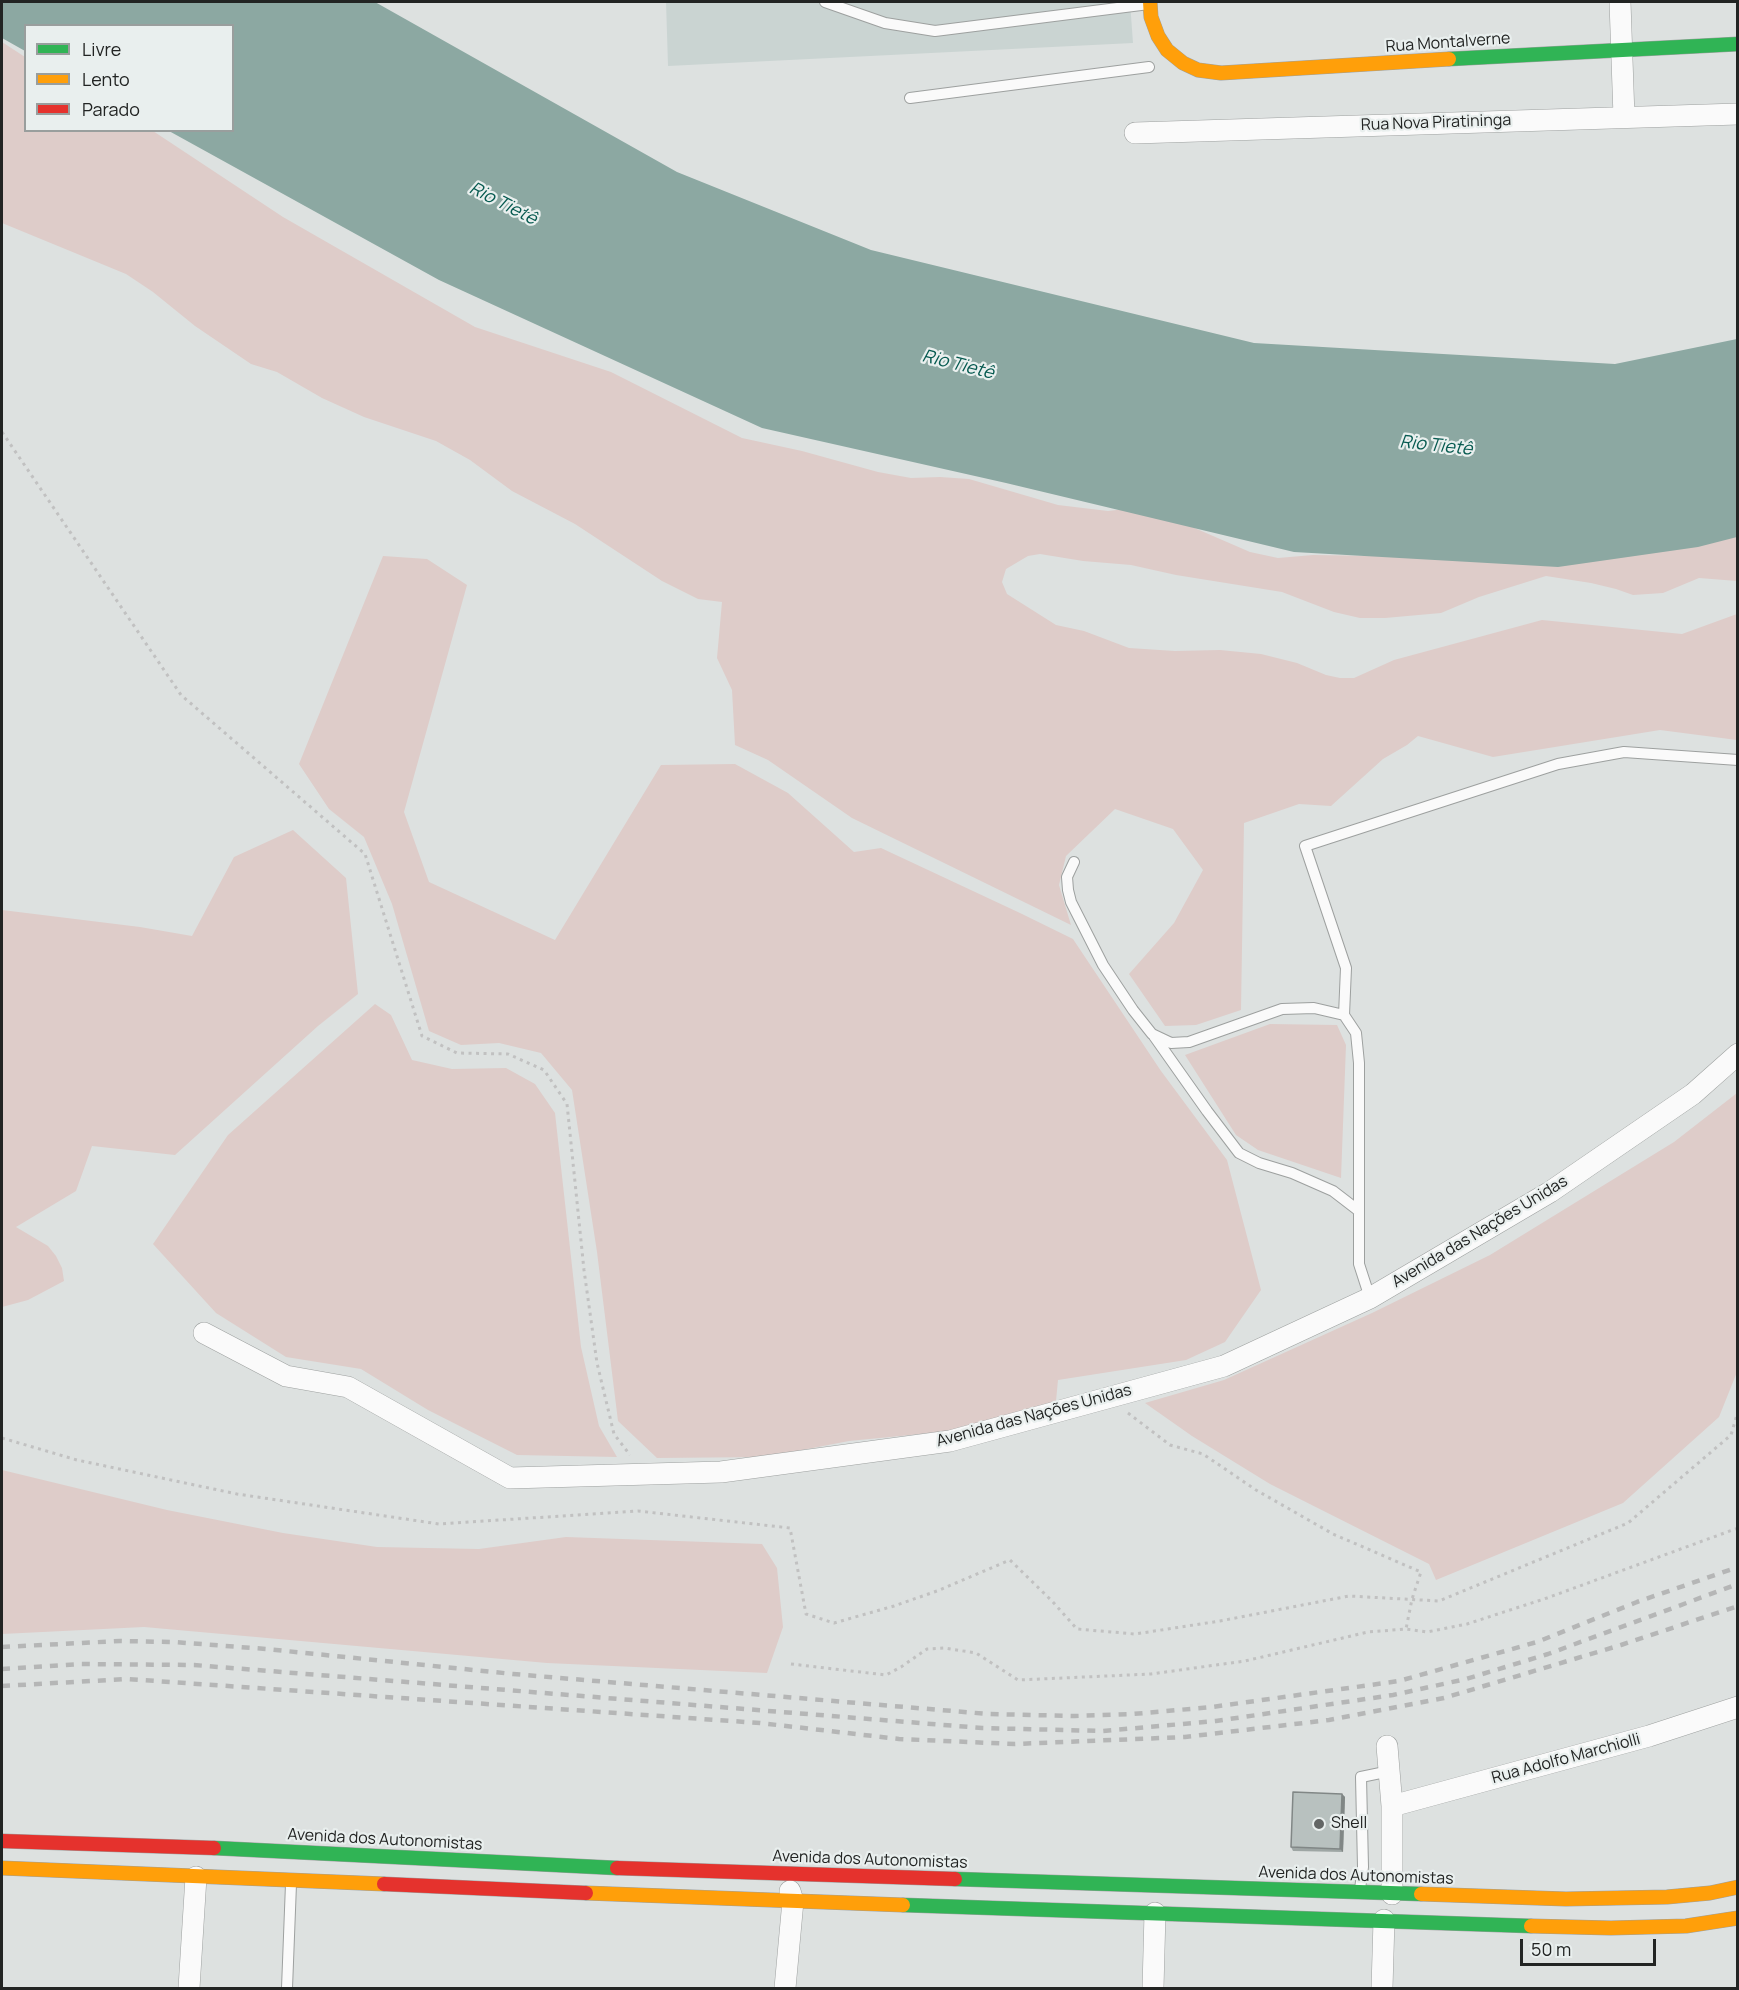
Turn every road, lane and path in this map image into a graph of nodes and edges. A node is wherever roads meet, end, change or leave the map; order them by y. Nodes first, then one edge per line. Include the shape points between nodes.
1 (825, 2) edge
2 (1620, 2) edge
3 (1150, 3) edge
4 (1737, 44) edge
5 (1623, 48) junction
6 (1149, 66) dead end
7 (910, 98) dead end
8 (1737, 114) edge
9 (1624, 117) junction
10 (1134, 133) dead end
11 (2, 432) edge
12 (1737, 760) edge
13 (1074, 862) dead end
14 (1344, 1015) junction
15 (1152, 1035) junction
16 (1737, 1054) edge
17 (1359, 1211) junction
18 (1370, 1298) junction
19 (204, 1333) dead end
20 (1107, 1398) junction
21 (1737, 1411) edge
22 (2, 1438) edge
23 (644, 1474) junction
24 (1737, 1528) edge
25 (1412, 1599) junction
26 (1406, 1629) junction
27 (791, 1664) dead end
28 (1737, 1707) edge
29 (1388, 1746) dead end
30 (1390, 1771) junction
31 (1392, 1806) junction
32 (2, 1841) edge
33 (231, 1850) junction
34 (2, 1868) edge
35 (782, 1873) junction
36 (196, 1877) junction
37 (292, 1881) junction
38 (1737, 1887) edge
39 (1360, 1892) junction
40 (1392, 1893) junction
41 (793, 1901) junction
42 (1155, 1913) junction
43 (1737, 1918) edge
44 (1384, 1920) junction
45 (189, 1989) edge
46 (287, 1989) edge
47 (785, 1989) edge
48 (1153, 1989) edge
49 (1382, 1989) edge

1 - 3 lane via 885,23 935,31
2 - 5 street
3 - 5 main road, Rua Montalverne via 1151,17 1167,50 1198,70 1221,73
4 - 5 main road, Rua Montalverne
5 - 9 street
6 - 7 lane
8 - 9 street, Rua Nova Piratininga
9 - 10 street, Rua Nova Piratininga
11 - 23 path via 181,695 365,854 422,1036 457,1053 508,1054 544,1070 567,1104 597,1363 614,1434
12 - 14 lane via 1624,752 1558,764 1305,846 1346,968
13 - 15 lane via 1067,877 1071,903 1103,965
14 - 15 lane via 1314,1008 1282,1008 1189,1042 1171,1043
14 - 17 lane via 1356,1033 1359,1063
15 - 17 lane via 1239,1153 1333,1191
16 - 18 street, Avenida das Nações Unidas via 1694,1094 1550,1192
17 - 18 lane via 1359,1264
18 - 20 street, Avenida das Nações Unidas via 1224,1366
19 - 23 street, Avenida das Nações Unidas via 286,1376 348,1387 510,1478
20 - 23 street, Avenida das Nações Unidas via 950,1441 721,1472
20 - 25 path via 1170,1445 1203,1454 1333,1534 1422,1572
21 - 25 path via 1731,1435 1628,1523 1439,1601
22 - 25 path via 77,1460 237,1494 439,1524 638,1511 790,1528 807,1614 834,1623 937,1591 1010,1560 1077,1629 1135,1634 1349,1596
24 - 26 path via 1467,1624 1427,1632
25 - 26 path
26 - 27 path via 1368,1632 1245,1661 1151,1674 1018,1680 976,1653 944,1648 927,1649 886,1675
28 - 31 street, Rua Adolfo Marchiolli via 1649,1736
29 - 30 street
30 - 31 street
30 - 39 lane via 1361,1777
31 - 40 street
32 - 33 main road, Avenida dos Autonomistas
33 - 35 main road, Avenida dos Autonomistas
33 - 36 main road via 215,1857
34 - 36 main road
35 - 39 main road, Avenida dos Autonomistas
35 - 41 street
36 - 37 main road
36 - 45 street
37 - 41 main road
37 - 46 lane
38 - 40 main road, Avenida dos Autonomistas via 1667,1897 1599,1899
39 - 40 main road, Avenida dos Autonomistas
41 - 42 main road
41 - 47 street
42 - 44 main road
42 - 48 street
43 - 44 main road via 1686,1926 1611,1928
44 - 49 street

